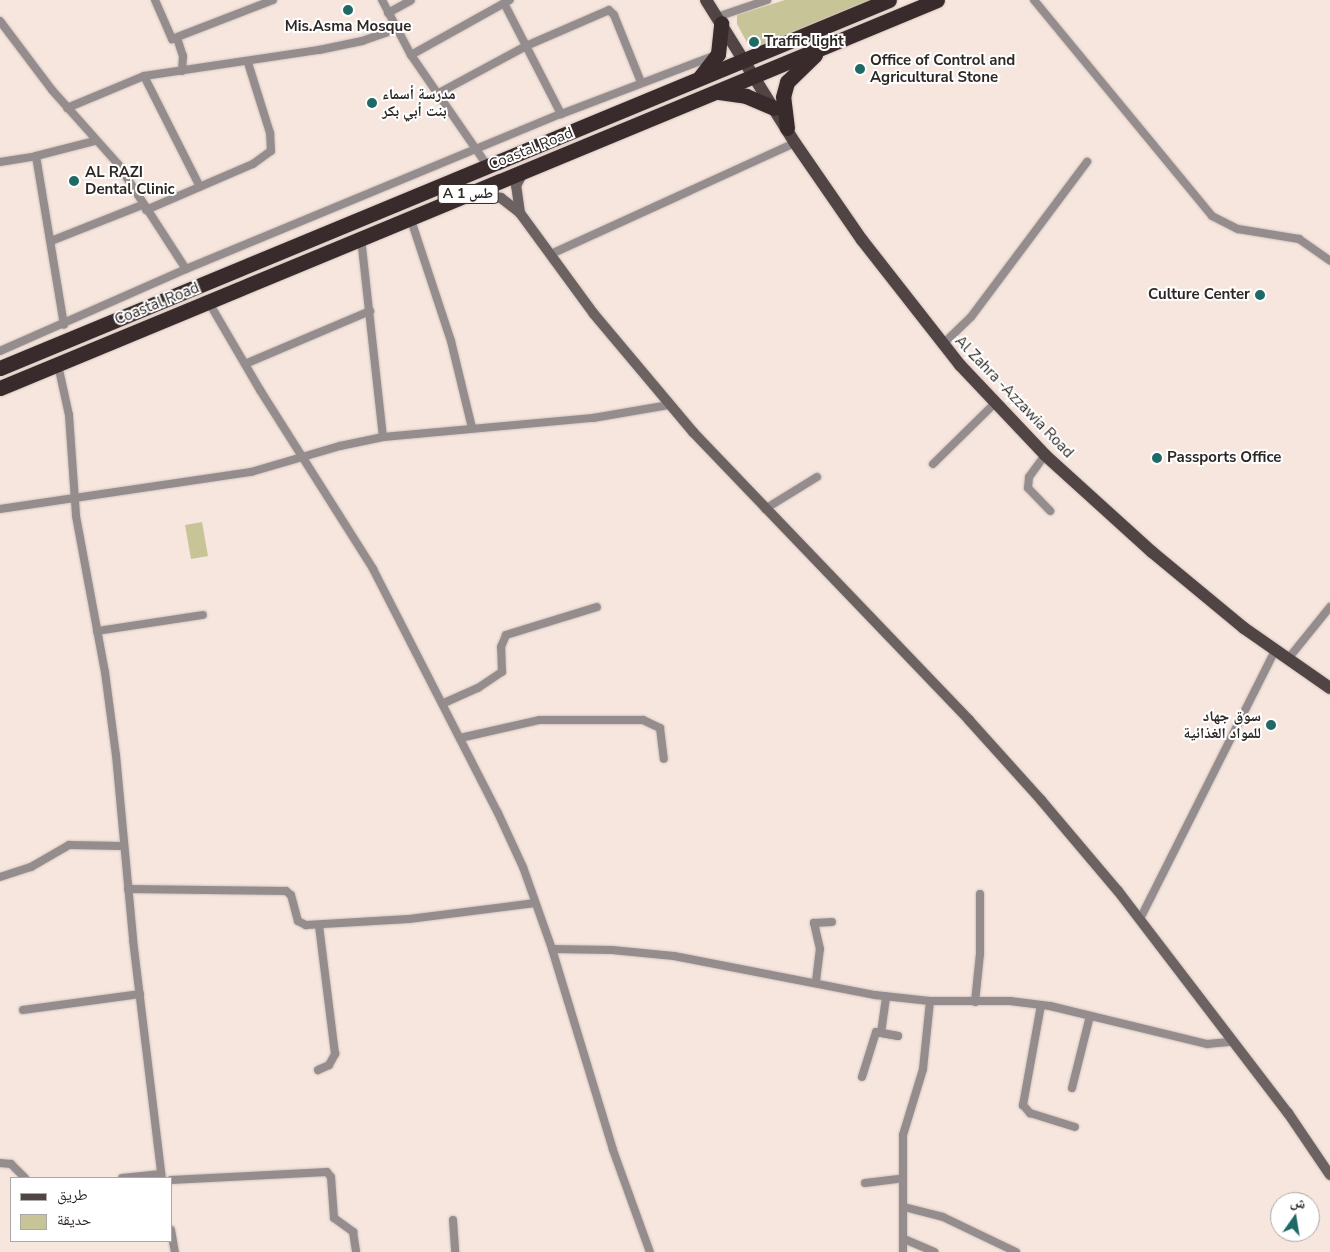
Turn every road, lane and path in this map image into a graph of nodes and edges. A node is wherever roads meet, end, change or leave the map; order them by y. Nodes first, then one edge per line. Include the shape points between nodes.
1 (155, 0) edge
2 (273, 0) edge
3 (382, 0) edge
4 (411, 0) edge
5 (706, 0) edge
6 (767, 0) edge
7 (890, 0) edge
8 (937, 0) edge
9 (1034, 0) edge
10 (506, 1) edge
11 (388, 13) junction
12 (719, 20) junction
13 (0, 21) edge
14 (396, 29) junction
15 (177, 38) junction
16 (526, 46) junction
17 (826, 46) junction
18 (718, 54) junction
19 (411, 55) junction
20 (746, 62) junction
21 (248, 63) junction
22 (182, 71) junction
23 (144, 76) junction
24 (754, 76) junction
25 (641, 82) junction
26 (695, 82) junction
27 (715, 92) junction
28 (437, 94) junction
29 (67, 108) junction
30 (774, 108) junction
31 (561, 114) junction
32 (787, 128) junction
33 (95, 141) junction
34 (795, 143) junction
35 (478, 149) junction
36 (36, 156) junction
37 (0, 162) edge
38 (1087, 162) dead end
39 (487, 165) junction
40 (524, 170) junction
41 (200, 187) junction
42 (464, 196) junction
43 (144, 208) junction
44 (520, 213) junction
45 (410, 216) junction
46 (361, 238) junction
47 (51, 241) junction
48 (551, 254) junction
49 (1330, 261) edge
50 (186, 269) junction
51 (208, 301) junction
52 (370, 311) junction
53 (64, 325) junction
54 (942, 344) junction
55 (0, 351) edge
56 (245, 364) junction
57 (58, 365) junction
58 (0, 368) edge
59 (0, 388) edge
60 (995, 403) junction
61 (669, 405) junction
62 (472, 428) junction
63 (383, 437) junction
64 (1045, 455) junction
65 (303, 456) junction
66 (933, 464) dead end
67 (817, 476) dead end
68 (74, 498) junction
69 (0, 509) edge
70 (765, 509) junction
71 (1050, 511) dead end
72 (597, 607) dead end
73 (1330, 607) edge
74 (202, 615) dead end
75 (97, 631) junction
76 (1275, 650) junction
77 (1288, 659) junction
78 (1330, 688) edge
79 (444, 703) junction
80 (460, 738) junction
81 (664, 759) dead end
82 (123, 846) junction
83 (0, 877) edge
84 (128, 889) junction
85 (980, 894) dead end
86 (535, 902) junction
87 (1140, 919) junction
88 (832, 922) dead end
89 (319, 925) junction
90 (552, 949) junction
91 (816, 981) junction
92 (140, 994) junction
93 (886, 996) junction
94 (930, 1001) junction
95 (975, 1002) junction
96 (1041, 1005) junction
97 (23, 1010) dead end
98 (1090, 1016) junction
99 (1232, 1042) junction
100 (318, 1070) dead end
101 (862, 1077) dead end
102 (1072, 1088) dead end
103 (1075, 1127) dead end
104 (0, 1163) edge
105 (1330, 1175) edge
106 (161, 1176) edge
107 (25, 1177) edge
108 (142, 1177) edge
109 (902, 1178) junction
110 (172, 1180) edge
111 (865, 1183) dead end
112 (904, 1206) junction
113 (453, 1220) dead end
114 (172, 1234) edge
115 (904, 1239) junction
116 (176, 1252) edge
117 (356, 1252) edge
118 (455, 1252) edge
119 (650, 1252) edge
120 (903, 1252) edge
121 (934, 1252) edge
122 (1016, 1252) edge

1 - 15 street via 170,37
2 - 15 street
3 - 11 street
4 - 11 street
5 - 12 main road, Al Zahra -Azzawia Road
6 - 12 street
7 - 20 highway, Coastal Road / A 1 طس
8 - 17 highway, Coastal Road / A 1 طس
9 - 49 street via 1212,216 1238,229 1299,239
10 - 16 street
10 - 19 street
11 - 14 street
12 - 18 highway
12 - 20 main road, Al Zahra -Azzawia Road
13 - 29 street
14 - 19 street
14 - 21 street via 362,41
15 - 22 street via 183,56
16 - 25 street via 611,10
16 - 28 street
16 - 31 street
17 - 24 highway, Coastal Road / A 1 طس
17 - 32 highway via 787,82 783,97
18 - 25 street
18 - 26 highway via 709,69
19 - 28 street
20 - 24 main road, Al Zahra -Azzawia Road
20 - 26 highway, Coastal Road / A 1 طس
21 - 22 street
21 - 41 street via 270,133 271,151 253,164
22 - 23 street
23 - 29 street
23 - 41 street
24 - 27 highway, Coastal Road / A 1 طس
24 - 30 main road, Al Zahra -Azzawia Road
25 - 31 street
26 - 39 highway, Coastal Road / A 1 طس
27 - 30 highway via 746,96
27 - 40 highway, Coastal Road / A 1 طس
28 - 35 street
29 - 33 street
30 - 32 main road, Al Zahra -Azzawia Road
31 - 35 street
32 - 34 main road, Al Zahra -Azzawia Road
33 - 36 street
33 - 43 street via 118,164
34 - 48 street
34 - 54 main road, Al Zahra -Azzawia Road via 862,240
35 - 39 street
35 - 50 street
36 - 37 street
36 - 47 street
38 - 54 street via 971,317
39 - 58 highway, Coastal Road / A 1 طس
40 - 42 highway, Coastal Road / A 1 طس
40 - 44 main road via 516,186
41 - 43 street
42 - 44 main road via 496,196
42 - 45 highway, Coastal Road / A 1 طس
43 - 47 street
43 - 50 street
44 - 48 main road
45 - 46 highway, Coastal Road / A 1 طس
45 - 62 street via 451,341
46 - 51 highway, Coastal Road / A 1 طس
46 - 52 street
47 - 53 street
48 - 61 main road via 594,314
50 - 53 street
51 - 56 street
51 - 57 highway, Coastal Road / A 1 طس
52 - 56 street
52 - 63 street
53 - 55 street
54 - 60 main road, Al Zahra -Azzawia Road
56 - 65 street
57 - 59 highway, Coastal Road / A 1 طس
57 - 68 street via 69,415
60 - 64 main road, Al Zahra -Azzawia Road
60 - 66 street
61 - 62 street via 593,418
61 - 70 main road
62 - 63 street
63 - 65 street
64 - 71 street via 1030,477 1028,488
64 - 76 main road, Al Zahra -Azzawia Road via 1159,558
65 - 68 street via 251,472
65 - 79 street via 373,569
67 - 70 street
68 - 69 street
68 - 75 street
70 - 87 main road via 1006,760
72 - 79 street via 506,635 501,647 502,672 478,688
73 - 77 street
74 - 75 street
75 - 82 street via 116,755
76 - 77 main road, Al Zahra -Azzawia Road
76 - 87 street
77 - 78 main road, Al Zahra -Azzawia Road
79 - 80 street
80 - 81 street via 540,720 643,720 660,728
80 - 86 street via 498,813
82 - 83 street via 69,845 31,867
82 - 84 street
84 - 89 street via 278,890 291,895 301,924
84 - 92 street
85 - 95 street via 980,954
86 - 89 street via 409,919
86 - 90 street
87 - 99 main road
88 - 91 street via 814,923 820,949
89 - 100 street via 335,1054 329,1065
90 - 91 street via 674,956
90 - 119 street via 613,1150
91 - 93 street
92 - 97 street
92 - 106 street
93 - 94 street
93 - 101 street via 881,1032 898,1036 876,1032
94 - 95 street
94 - 109 street via 923,1069 903,1135
95 - 96 street
96 - 98 street
96 - 103 street via 1023,1105 1030,1112
98 - 99 street via 1207,1044
98 - 102 street
99 - 105 main road via 1295,1122
104 - 107 street via 11,1164
106 - 108 street
109 - 111 street
109 - 112 street
110 - 117 street via 327,1172 331,1177 334,1218 353,1232
112 - 115 street
112 - 122 street via 943,1217
113 - 118 street
114 - 116 street
115 - 120 street
115 - 121 street

